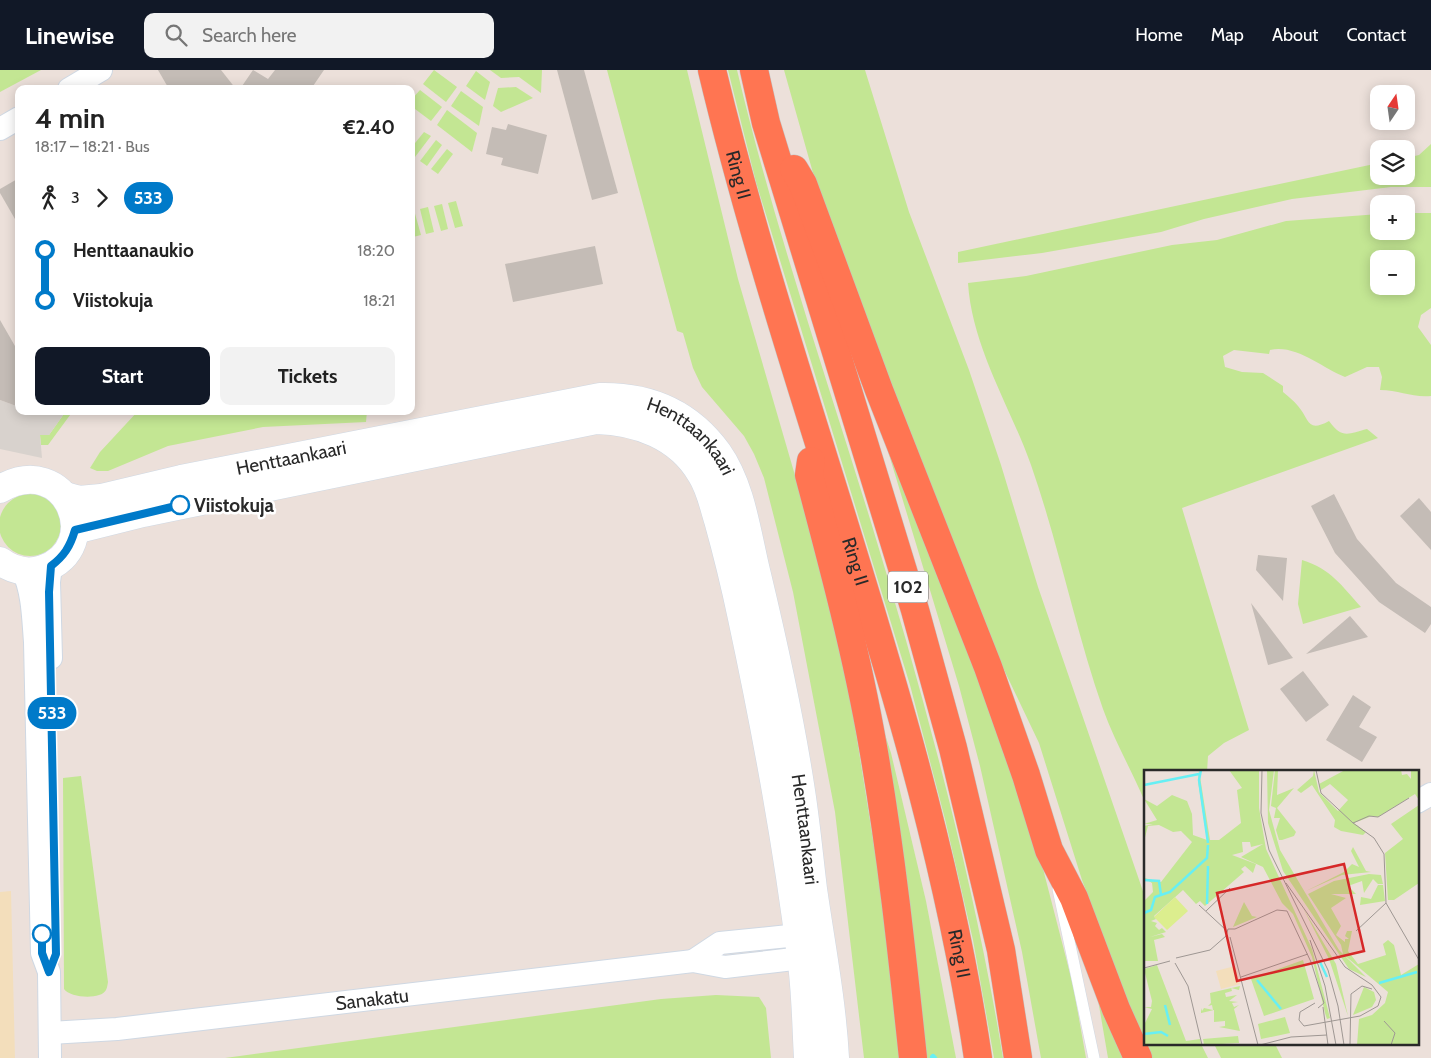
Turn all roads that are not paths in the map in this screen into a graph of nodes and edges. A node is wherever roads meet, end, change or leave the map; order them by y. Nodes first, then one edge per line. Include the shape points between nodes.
1 (101, 70) edge
2 (712, 70) edge
3 (754, 70) edge
4 (76, 85) edge
5 (15, 120) edge
6 (766, 123) junction
7 (0, 129) edge
8 (815, 432) junction
9 (0, 489) edge
10 (65, 496) junction
11 (75, 530) junction
12 (11, 566) edge
13 (51, 566) junction
14 (1431, 794) edge
15 (1418, 801) edge
16 (1049, 850) junction
17 (807, 945) junction
18 (49, 972) junction
19 (50, 1033) junction
20 (50, 1058) edge
21 (808, 1058) edge
22 (835, 1058) edge
23 (913, 1058) edge
24 (978, 1058) edge
25 (1018, 1058) edge
26 (1094, 1058) edge
27 (1138, 1058) edge

1 - 4 street
2 - 8 highway, Ring II / 102 via 734,164
3 - 6 highway, 102
5 - 7 street
6 - 16 highway via 803,184 879,390 988,667
6 - 25 highway, 102 via 915,610 953,748 1001,950
8 - 23 highway via 809,475 840,589 873,748
8 - 24 highway, Ring II / 102 via 878,633 912,757 945,890
9 - 10 main road via 12,482 34,479 56,488
10 - 11 main road via 74,512
10 - 17 main road, Henttaankaari via 79,500 101,498 181,479 600,397 625,396 679,414 705,436 719,454 739,499 769,626 801,790
11 - 13 main road via 67,551
11 - 17 main road, Henttaankaari via 143,513 596,420 619,421 664,436 678,446 701,472 730,561
12 - 13 main road via 37,571
12 - 18 street via 28,583 31,597 35,642 42,953
13 - 18 street via 56,954
14 - 15 street
16 - 26 lane
16 - 27 highway via 1074,898
17 - 19 street, Sanakatu via 725,967 693,961 117,1029
17 - 21 main road, Henttaankaari
17 - 22 main road, Henttaankaari
18 - 19 street
19 - 20 street

